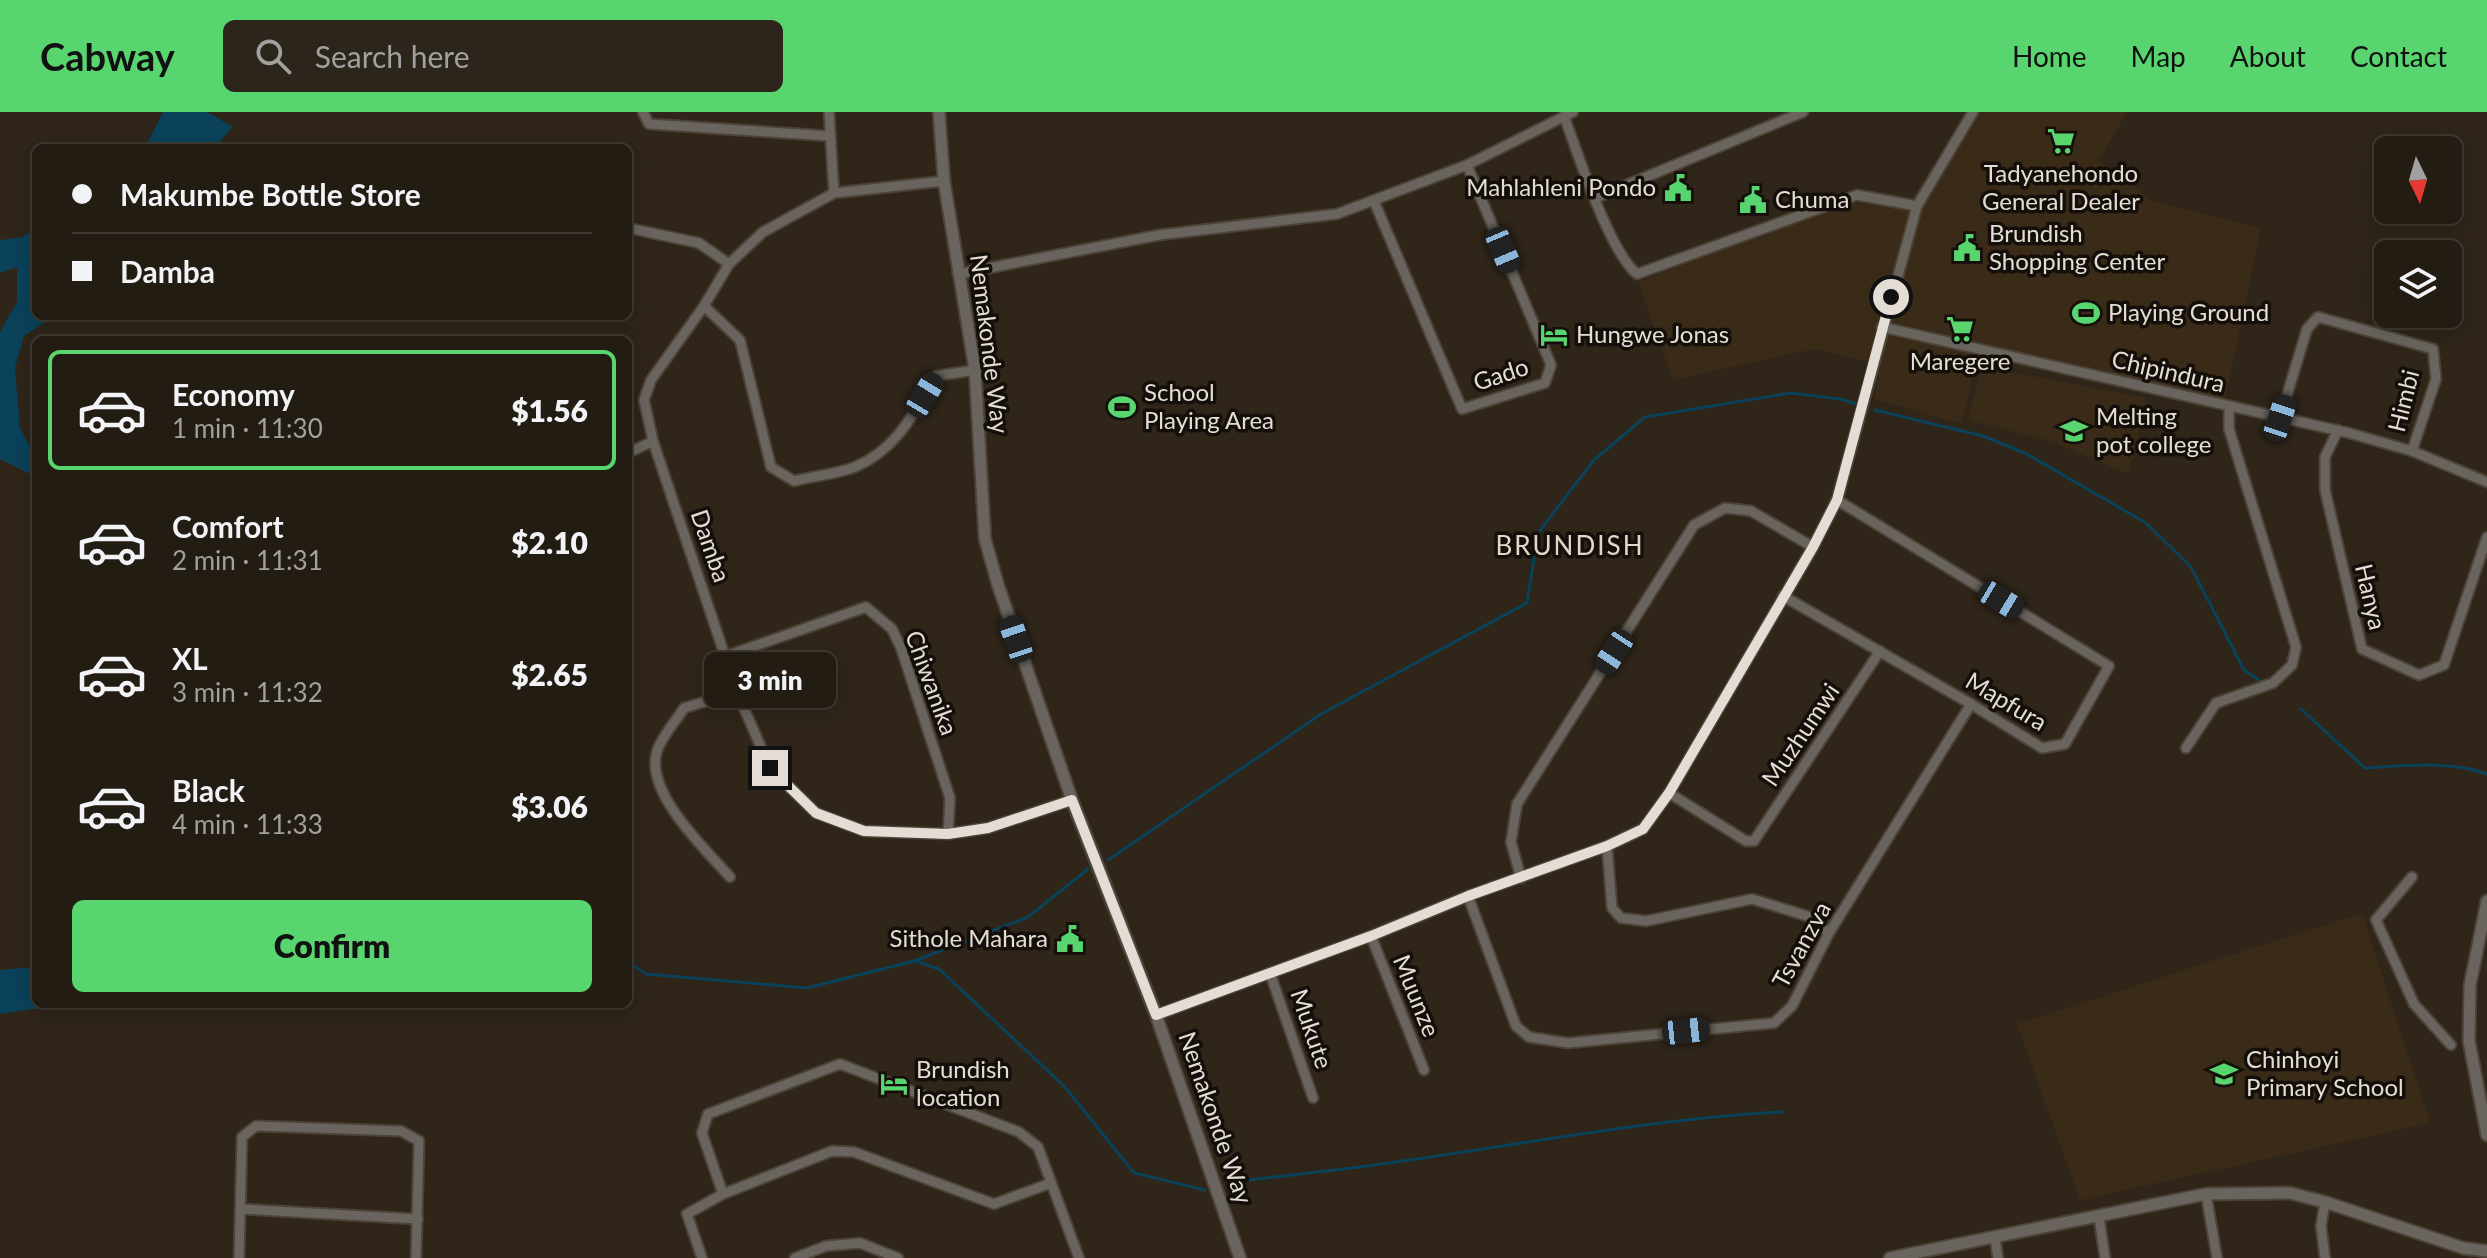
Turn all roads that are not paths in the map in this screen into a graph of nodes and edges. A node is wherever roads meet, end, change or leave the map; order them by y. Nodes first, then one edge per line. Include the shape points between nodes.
1 (643, 112) edge
2 (829, 112) edge
3 (939, 112) edge
4 (1803, 112) edge
5 (1973, 112) edge
6 (1568, 114) edge
7 (830, 136) junction
8 (1467, 165) junction
9 (944, 181) junction
10 (834, 193) junction
11 (1595, 198) junction
12 (1374, 201) junction
13 (1917, 206) junction
14 (632, 229) edge
15 (729, 264) junction
16 (958, 274) junction
17 (704, 306) junction
18 (1882, 327) junction
19 (975, 370) junction
20 (2229, 407) junction
21 (2280, 418) junction
22 (2338, 430) junction
23 (653, 441) junction
24 (632, 451) edge
25 (2412, 451) junction
26 (2487, 482) edge
27 (1837, 500) junction
28 (2487, 537) edge
29 (1813, 547) junction
30 (1783, 596) junction
31 (1880, 651) junction
32 (726, 656) junction
33 (737, 692) junction
34 (1971, 704) junction
35 (2186, 748) dead end
36 (1669, 793) junction
37 (1072, 800) junction
38 (948, 834) junction
39 (1607, 846) junction
40 (730, 877) dead end
41 (2412, 877) dead end
42 (1521, 878) junction
43 (1468, 896) junction
44 (2487, 901) edge
45 (1829, 933) junction
46 (1371, 936) junction
47 (1270, 973) junction
48 (1156, 1015) junction
49 (2451, 1045) dead end
50 (1424, 1070) dead end
51 (1313, 1098) dead end
52 (2487, 1135) edge
53 (1051, 1183) junction
54 (723, 1194) junction
55 (2206, 1194) junction
56 (2325, 1202) junction
57 (241, 1209) junction
58 (2099, 1217) junction
59 (418, 1219) junction
60 (1995, 1238) junction
61 (2487, 1251) edge
62 (239, 1258) edge
63 (416, 1258) edge
64 (702, 1258) edge
65 (795, 1258) edge
66 (898, 1258) edge
67 (1079, 1258) edge
68 (1240, 1258) edge
69 (1890, 1258) edge
70 (1998, 1258) edge
71 (2105, 1258) edge
72 (2217, 1258) edge
73 (2325, 1258) edge

1 - 7 street via 649,124
2 - 7 street
3 - 9 street, Nemakonde Way
4 - 11 street
5 - 13 street
6 - 8 street
6 - 11 street
7 - 10 street
8 - 12 street
8 - 12 street, Gado via 1551,365 1545,383 1462,409
9 - 10 street, Damba
9 - 16 street, Nemakonde Way
10 - 15 street, Damba via 763,232
11 - 13 street via 1625,264 1637,274 1857,195
12 - 16 street via 1337,214 1159,235
13 - 18 street
14 - 15 street via 699,243
15 - 17 street, Damba
16 - 19 street, Nemakonde Way
17 - 19 street via 740,340 771,467 794,481 853,467 885,450 902,433 936,376
17 - 23 street, Damba via 651,380 644,400
18 - 20 street, Chipindura
18 - 27 street
19 - 37 street, Nemakonde Way via 985,539
20 - 21 street, Chipindura
20 - 35 street via 2229,429 2296,647 2292,665 2273,683 2216,703
21 - 22 street, Chipindura
21 - 25 street, Himbi via 2307,329 2318,317 2433,349 2436,379
22 - 25 street, Chipindura
22 - 28 street, Hanya via 2325,457 2325,490 2362,649 2419,675 2444,665
23 - 24 street
23 - 32 street, Damba
25 - 26 street, Chipindura
27 - 29 street
27 - 34 street, Mapfura via 2109,666 2065,744 2042,748
29 - 30 street
29 - 42 street via 1751,511 1725,508 1694,525 1517,804 1511,842
30 - 31 street, Mapfura
30 - 36 street
31 - 34 street, Mapfura
31 - 36 street, Muzhumwi via 1754,841
32 - 33 street, Damba
32 - 38 street, Chiwanika via 866,607 892,629 901,648 950,798
33 - 38 street, Damba via 770,768 816,813 864,831
33 - 40 street via 684,708 657,751 655,775 677,817
34 - 45 street, Tsvanzva
36 - 39 street via 1643,829
37 - 38 street, Damba via 988,828
37 - 48 street, Nemakonde Way
39 - 42 street
39 - 45 street via 1612,908 1621,918 1646,921 1752,899 1807,916
41 - 49 street via 2376,920 2414,1004
42 - 43 street
43 - 45 street, Tsvanzva via 1516,1026 1529,1037 1568,1043 1774,1023 1792,1006
43 - 46 street
44 - 52 street via 2470,985 2469,1041
46 - 47 street
46 - 50 street, Muunze
47 - 48 street
47 - 51 street, Mukute
48 - 68 street, Nemakonde Way
53 - 54 street via 994,1204 854,1152 832,1151
53 - 54 street via 1038,1147 1019,1132 840,1064 708,1114 702,1133
53 - 67 street
54 - 64 street via 687,1214
55 - 56 street via 2290,1193
55 - 58 street
55 - 72 street
56 - 61 street via 2463,1248
56 - 73 street
57 - 59 street
57 - 59 street via 242,1137 256,1126 401,1131 419,1141
57 - 62 street
58 - 60 street
58 - 71 street
59 - 63 street
60 - 69 street
60 - 70 street
65 - 66 street via 826,1246 860,1243

